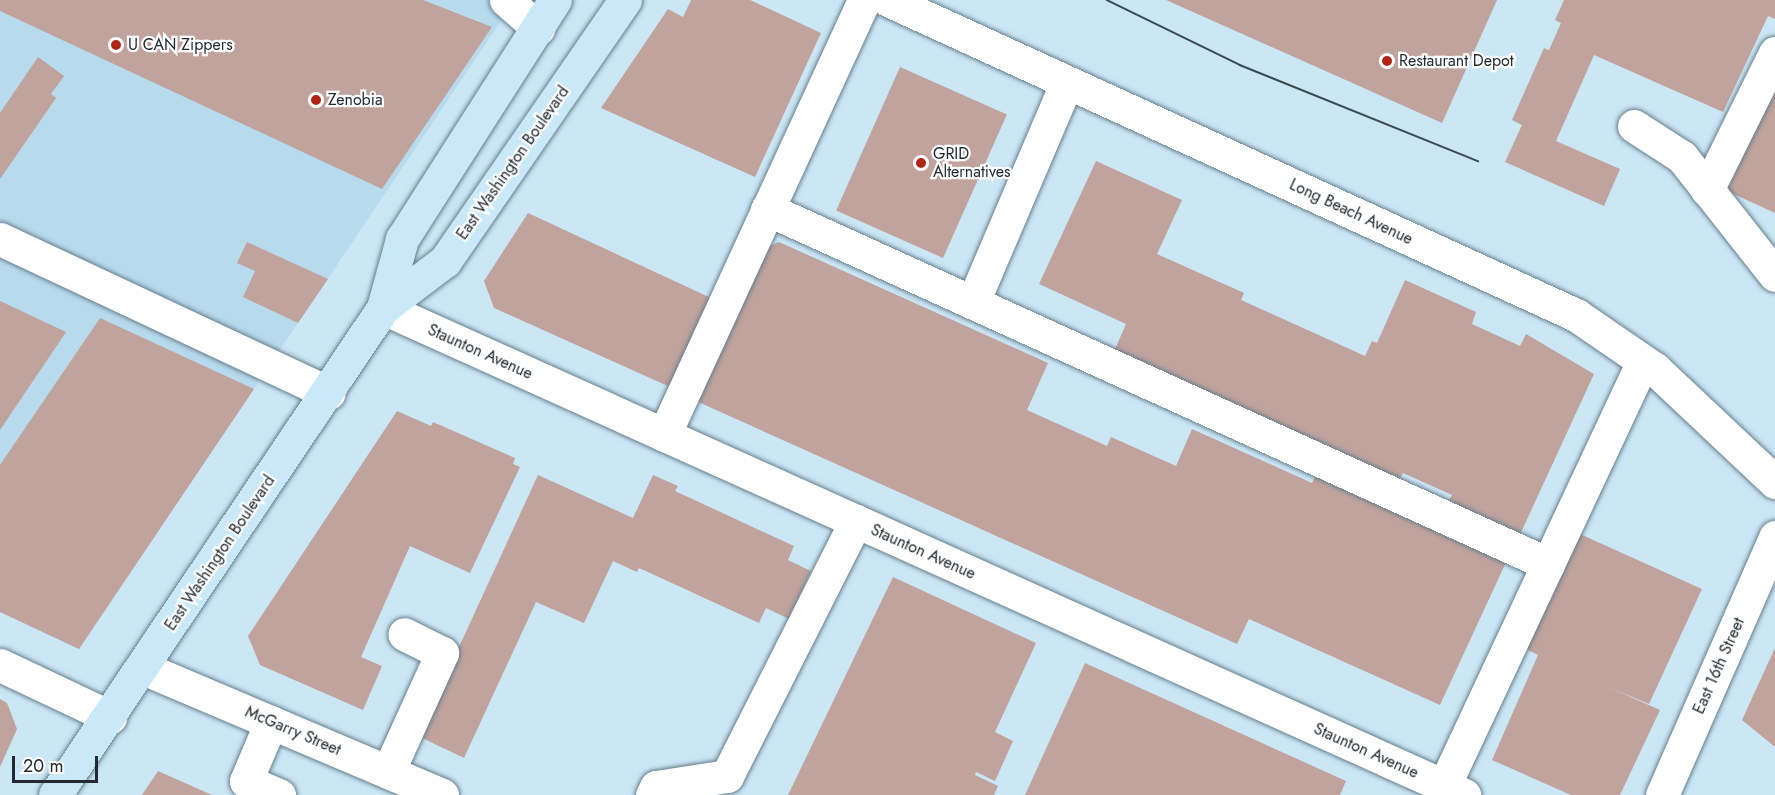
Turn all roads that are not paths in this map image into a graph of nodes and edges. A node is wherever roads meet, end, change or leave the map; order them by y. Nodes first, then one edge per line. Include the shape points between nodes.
1 (506, 0) edge
2 (555, 0) edge
3 (625, 0) edge
4 (864, 0) edge
5 (888, 0) edge
6 (538, 28) junction
7 (1775, 53) edge
8 (1067, 82) junction
9 (1634, 126) dead end
10 (1707, 190) junction
11 (767, 209) junction
12 (0, 239) edge
13 (1775, 275) edge
14 (973, 302) junction
15 (382, 308) junction
16 (1643, 361) junction
17 (328, 393) junction
18 (663, 435) junction
19 (1775, 482) edge
20 (856, 521) junction
21 (1775, 537) edge
22 (1548, 564) junction
23 (404, 634) dead end
24 (0, 665) edge
25 (143, 668) junction
26 (110, 717) junction
27 (271, 722) junction
28 (401, 783) edge
29 (1454, 790) edge
30 (55, 795) edge
31 (279, 795) edge
32 (442, 795) edge
33 (652, 795) edge
34 (1662, 795) edge

1 - 6 street
2 - 6 main road, East Washington Boulevard
3 - 15 main road, East Washington Boulevard via 445,261
4 - 11 street
5 - 8 street, Long Beach Avenue
6 - 15 main road, East Washington Boulevard via 402,238
7 - 10 street
8 - 14 street
8 - 16 street, Long Beach Avenue via 1576,315
9 - 10 street via 1682,157
10 - 13 street
11 - 14 street
11 - 18 street
12 - 17 street
14 - 22 street
15 - 17 main road, East Washington Boulevard
15 - 18 street, Staunton Avenue
16 - 19 street, Long Beach Avenue
16 - 22 street
17 - 25 main road, East Washington Boulevard
18 - 20 street, Staunton Avenue
20 - 29 street, Staunton Avenue
20 - 33 street via 727,777 656,787
21 - 34 street, East 16th Street
22 - 29 street
23 - 28 street via 442,653
24 - 26 street
25 - 26 main road, East Washington Boulevard
25 - 27 street, McGarry Street
26 - 30 main road, East Washington Boulevard
27 - 28 street, McGarry Street
27 - 31 street via 246,781
28 - 32 street, McGarry Street

